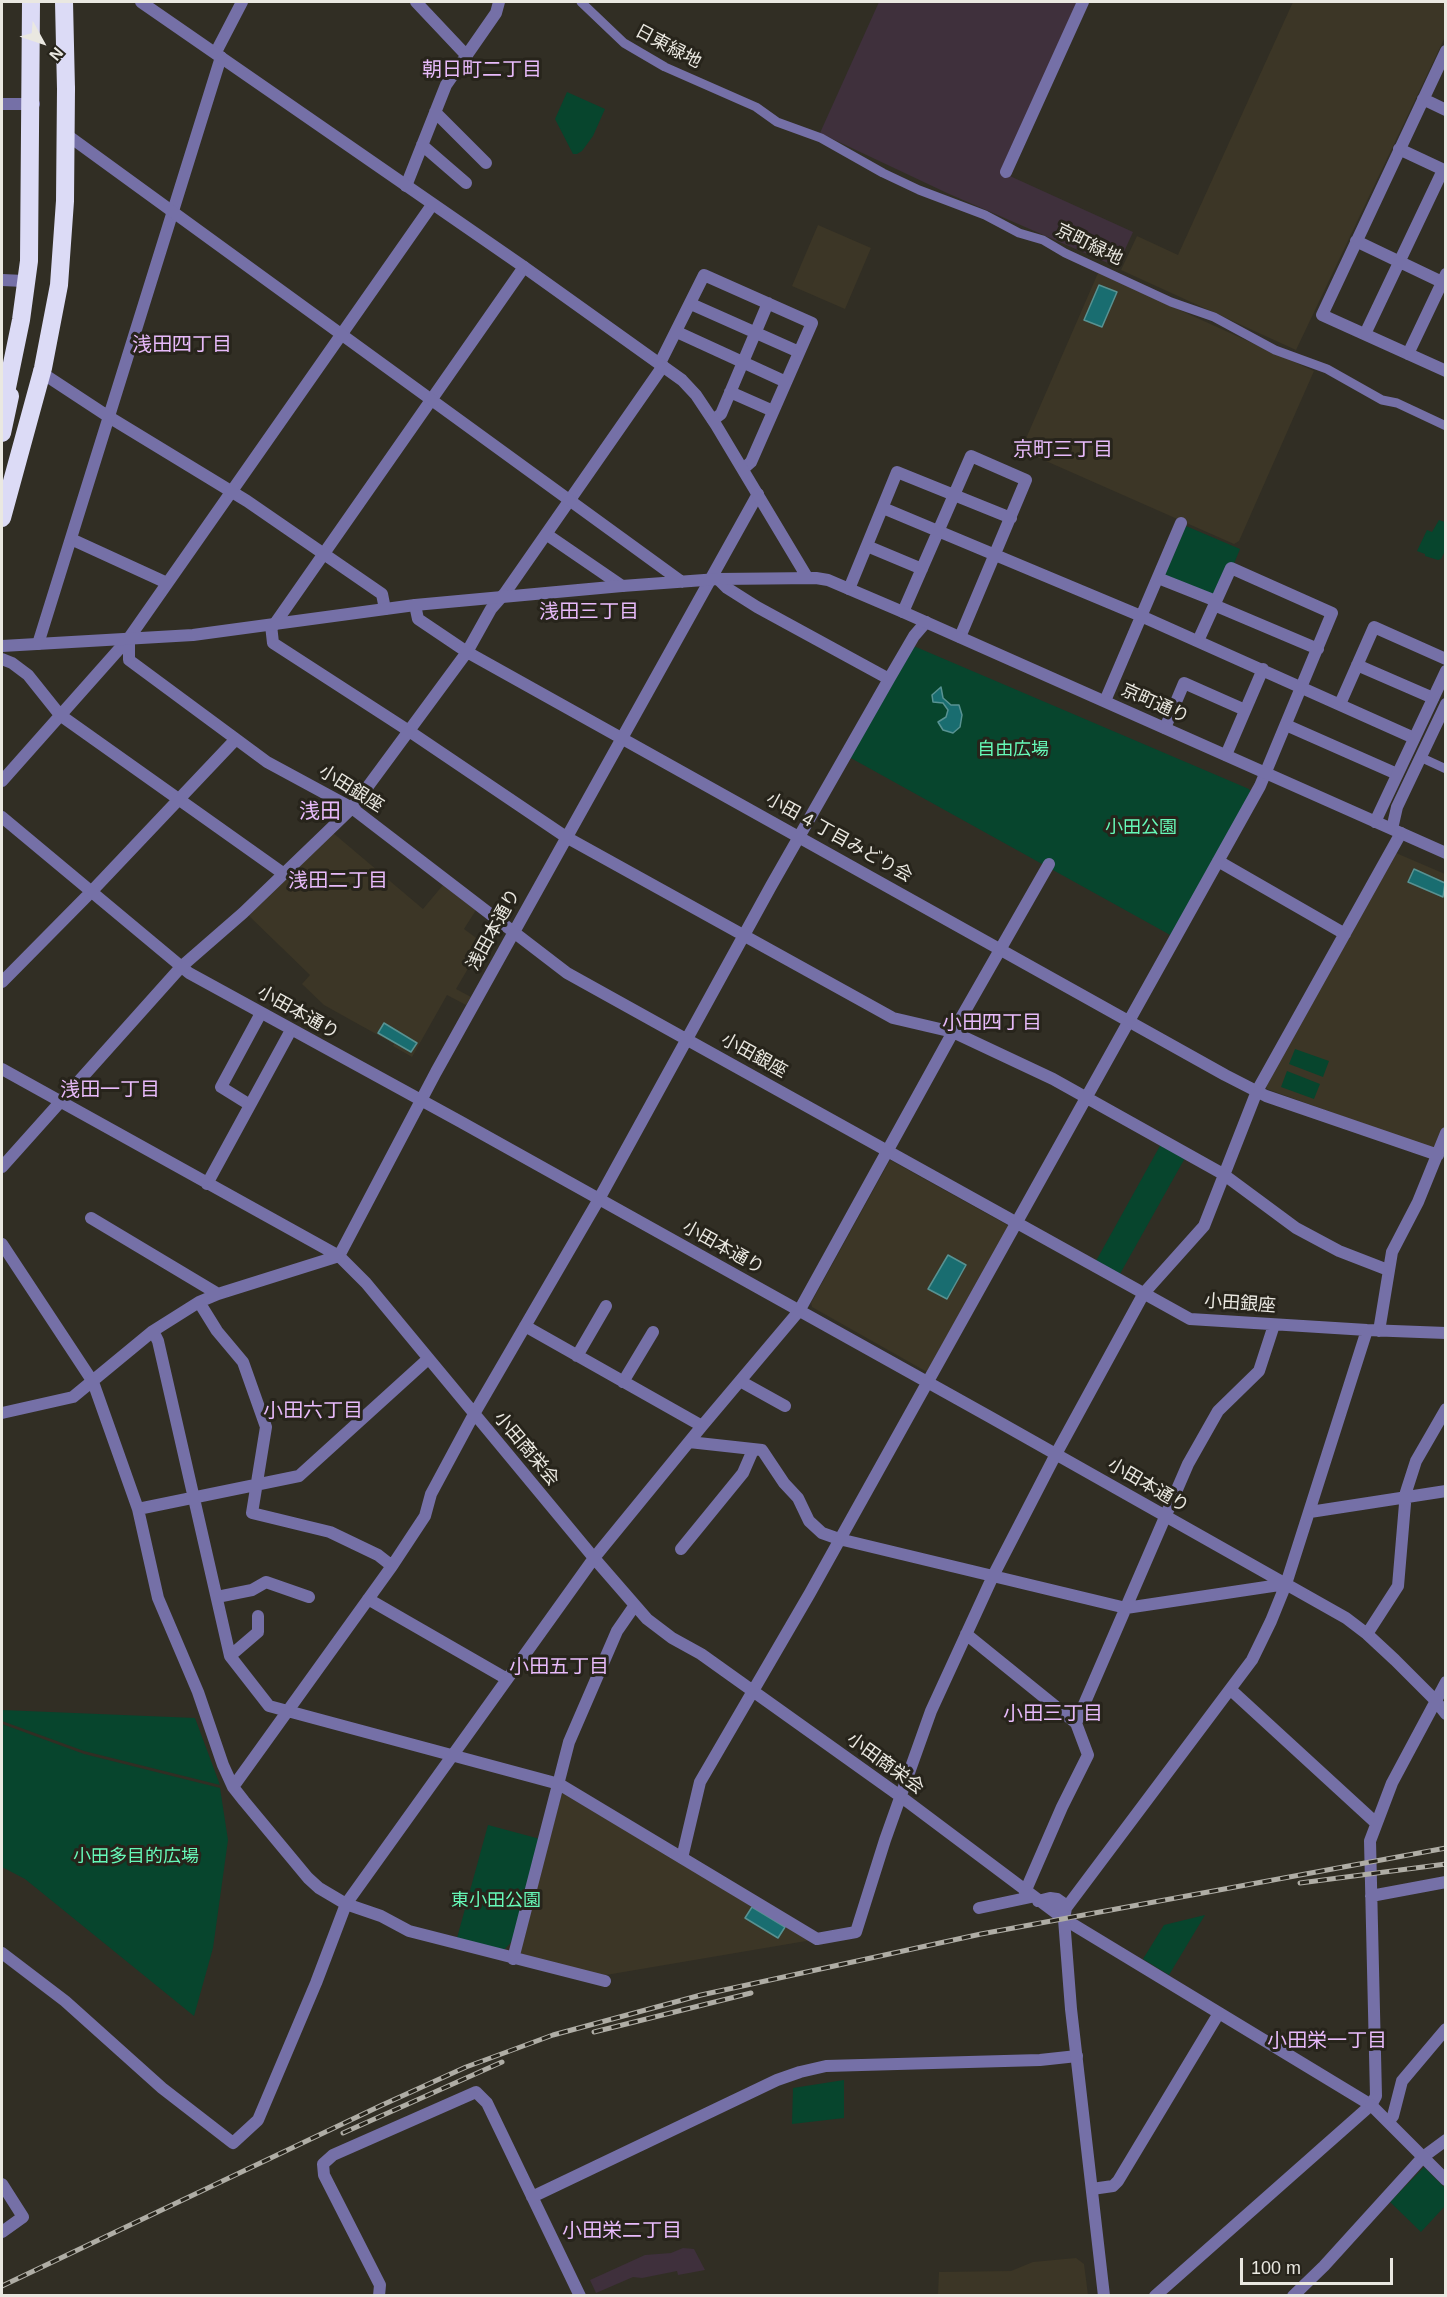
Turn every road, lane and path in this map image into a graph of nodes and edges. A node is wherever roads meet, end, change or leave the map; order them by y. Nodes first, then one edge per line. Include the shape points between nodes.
1 (30, 2) edge
2 (64, 2) edge
3 (141, 2) edge
4 (242, 2) edge
5 (416, 2) edge
6 (499, 2) edge
7 (581, 2) edge
8 (1083, 2) edge
9 (1446, 51) edge
10 (218, 54) junction
11 (467, 56) junction
12 (66, 89) junction
13 (718, 91) joint
14 (1423, 99) junction
15 (2, 104) edge
16 (34, 104) dead end
17 (1446, 110) edge
18 (435, 112) junction
19 (60, 130) dead end
20 (422, 145) junction
21 (1399, 149) junction
22 (486, 163) dead end
23 (1444, 171) edge
24 (1006, 172) dead end
25 (466, 183) dead end
26 (406, 186) junction
27 (432, 205) junction
28 (172, 212) junction
29 (1356, 241) junction
30 (29, 261) junction
31 (1399, 262) junction
32 (524, 267) junction
33 (2, 280) edge
34 (1444, 280) edge
35 (24, 281) dead end
36 (768, 303) junction
37 (691, 304) junction
38 (677, 333) junction
39 (755, 333) junction
40 (341, 334) junction
41 (1365, 334) junction
42 (799, 352) junction
43 (1408, 354) junction
44 (743, 363) junction
45 (662, 364) junction
46 (39, 371) dead end
47 (1446, 371) edge
48 (786, 382) junction
49 (730, 392) junction
50 (432, 400) junction
51 (773, 411) junction
52 (2, 412) edge
53 (109, 417) junction
54 (712, 420) junction
55 (1446, 426) edge
56 (2, 433) edge
57 (742, 469) junction
58 (231, 492) junction
59 (758, 494) junction
60 (954, 494) junction
61 (570, 500) junction
62 (883, 507) junction
63 (2, 509) edge
64 (2, 518) edge
65 (1011, 518) junction
66 (1181, 523) dead end
67 (938, 530) junction
68 (546, 534) junction
69 (71, 538) junction
70 (867, 546) junction
71 (324, 554) junction
72 (996, 555) junction
73 (922, 569) junction
74 (807, 577) junction
75 (1158, 578) junction
76 (713, 579) junction
77 (682, 582) junction
78 (167, 583) junction
79 (622, 586) junction
80 (849, 589) junction
81 (502, 598) junction
82 (1215, 603) junction
83 (415, 605) junction
84 (385, 609) junction
85 (903, 612) junction
86 (1141, 616) junction
87 (926, 622) junction
88 (273, 625) junction
89 (960, 637) junction
90 (129, 638) junction
91 (1198, 641) junction
92 (38, 644) junction
93 (2, 646) edge
94 (1318, 649) junction
95 (467, 652) junction
96 (2, 659) edge
97 (1446, 659) edge
98 (1358, 665) junction
99 (1263, 669) junction
100 (1446, 671) edge
101 (889, 679) junction
102 (1302, 687) junction
103 (1433, 698) junction
104 (1105, 701) junction
105 (1340, 704) junction
106 (1446, 704) edge
107 (1245, 710) junction
108 (60, 715) junction
109 (1286, 725) junction
110 (1166, 728) junction
111 (409, 731) junction
112 (621, 738) junction
113 (1414, 738) junction
114 (236, 740) junction
115 (1226, 755) junction
116 (1420, 757) junction
117 (1446, 769) edge
118 (1266, 773) junction
119 (1397, 774) junction
120 (2, 781) edge
121 (179, 801) junction
122 (352, 808) junction
123 (2, 817) edge
124 (1375, 822) junction
125 (1396, 831) junction
126 (800, 836) junction
127 (566, 837) junction
128 (1446, 853) edge
129 (1218, 861) junction
130 (1049, 864) dead end
131 (284, 874) junction
132 (91, 892) junction
133 (513, 933) junction
134 (1345, 934) junction
135 (745, 935) junction
136 (1000, 948) junction
137 (181, 967) junction
138 (2, 982) edge
139 (261, 1013) junction
140 (1129, 1022) junction
141 (291, 1030) junction
142 (953, 1032) junction
143 (686, 1039) junction
144 (2, 1069) edge
145 (1257, 1091) junction
146 (1086, 1097) junction
147 (421, 1101) junction
148 (59, 1102) junction
149 (250, 1105) junction
150 (1446, 1133) edge
151 (887, 1151) junction
152 (1438, 1155) junction
153 (2, 1167) edge
154 (1223, 1174) junction
155 (207, 1184) junction
156 (599, 1199) junction
157 (91, 1218) dead end
158 (1016, 1222) junction
159 (2, 1244) edge
160 (339, 1256) junction
161 (1388, 1270) junction
162 (1144, 1293) junction
163 (218, 1294) junction
164 (199, 1302) junction
165 (606, 1306) dead end
166 (799, 1311) junction
167 (1274, 1325) junction
168 (525, 1326) junction
169 (1373, 1330) junction
170 (153, 1331) junction
171 (653, 1332) dead end
172 (1446, 1333) edge
173 (577, 1356) junction
174 (428, 1359) junction
175 (741, 1381) junction
176 (93, 1382) junction
177 (623, 1382) junction
178 (928, 1382) junction
179 (785, 1406) dead end
180 (1446, 1409) edge
181 (2, 1413) edge
182 (474, 1414) junction
183 (702, 1426) junction
184 (689, 1442) junction
185 (753, 1450) junction
186 (1056, 1454) junction
187 (258, 1485) junction
188 (1446, 1491) edge
189 (193, 1497) junction
190 (1405, 1498) junction
191 (138, 1509) junction
192 (1310, 1512) junction
193 (1164, 1517) junction
194 (839, 1539) junction
195 (681, 1549) dead end
196 (594, 1558) junction
197 (392, 1566) junction
198 (993, 1576) junction
199 (1286, 1584) junction
200 (217, 1597) junction
201 (309, 1597) dead end
202 (368, 1599) junction
203 (635, 1605) junction
204 (1126, 1608) junction
205 (258, 1616) dead end
206 (966, 1634) junction
207 (1367, 1634) junction
208 (230, 1656) junction
209 (507, 1679) junction
210 (1446, 1682) edge
211 (1231, 1690) junction
212 (754, 1692) junction
213 (1435, 1700) junction
214 (287, 1712) junction
215 (1446, 1714) edge
216 (1076, 1724) junction
217 (454, 1755) junction
218 (559, 1784) junction
219 (233, 1787) junction
220 (900, 1796) junction
221 (1376, 1823) junction
222 (682, 1858) junction
223 (1446, 1882) edge
224 (1031, 1896) junction
225 (1371, 1896) junction
226 (346, 1904) junction
227 (1067, 1905) junction
228 (979, 1908) dead end
229 (1064, 1919) junction
230 (2, 1953) edge
231 (513, 1959) junction
232 (605, 1981) dead end
233 (1219, 2013) junction
234 (1446, 2029) edge
235 (1077, 2056) junction
236 (1371, 2105) junction
237 (1389, 2121) junction
238 (1446, 2140) edge
239 (1423, 2157) junction
240 (1446, 2180) edge
241 (2, 2184) edge
242 (1092, 2189) junction
243 (532, 2197) junction
244 (2, 2232) edge
245 (379, 2295) edge
246 (580, 2295) edge
247 (1104, 2295) edge
248 (1155, 2295) edge
249 (1293, 2295) edge

1 - 30 highway, bridge
2 - 12 highway
3 - 10 street
4 - 10 street
5 - 11 street
6 - 11 street via 496,13
7 - 13 street, 日東緑地 via 624,43 665,68
8 - 24 street
9 - 14 street
10 - 26 street
10 - 28 street
11 - 18 street via 446,85
12 - 63 highway, bridge via 44,300
12 - 64 highway, bridge via 59,285 43,368
13 - 55 street, 京町緑地 via 756,107 777,122 821,138 919,190 1043,240 1171,302 1214,317 1275,350 1337,374 1382,400
14 - 17 street
14 - 21 street
15 - 16 street
18 - 20 street
18 - 22 street
19 - 28 street
20 - 25 street
20 - 26 street
21 - 23 street
21 - 29 street
23 - 31 street
26 - 27 street
27 - 32 street
27 - 40 street
28 - 40 street
28 - 53 street
29 - 31 street
29 - 41 street via 1322,315
30 - 52 highway, bridge
30 - 56 highway, bridge via 25,326
31 - 34 street
31 - 41 street
32 - 45 street
32 - 50 street
33 - 35 street
34 - 43 street
36 - 37 street via 704,275
36 - 39 street
36 - 42 street via 812,323
37 - 38 street
37 - 39 street
38 - 44 street
38 - 45 street
39 - 42 street
39 - 44 street
40 - 50 street
40 - 58 street
41 - 43 street
42 - 48 street
43 - 47 street
44 - 48 street
44 - 49 street
45 - 54 street via 689,388
45 - 61 street
46 - 53 street
48 - 51 street
49 - 51 street
49 - 54 street via 721,414
50 - 61 street
50 - 71 street
51 - 57 street via 751,462
53 - 58 street
53 - 69 street
54 - 57 street
57 - 59 street
58 - 71 street
58 - 78 street
59 - 74 street
59 - 76 street, 浅田本通り
60 - 62 street via 897,472
60 - 65 street
60 - 65 street via 971,456 1026,480
60 - 67 street
61 - 68 street
61 - 77 street
62 - 67 street
62 - 70 street
65 - 72 street
66 - 75 street
67 - 72 street
67 - 73 street
68 - 79 street
68 - 81 street
69 - 78 street
69 - 92 street
70 - 73 street
70 - 80 street
71 - 84 street via 382,594
71 - 88 street
72 - 86 street
72 - 89 street
73 - 85 street
74 - 76 street, 京町通り
74 - 80 street, 京町通り
75 - 82 street
75 - 86 street
76 - 77 street, 京町通り
76 - 101 street
76 - 112 street, 浅田本通り
77 - 79 street, 京町通り
78 - 90 street
79 - 81 street, 京町通り
80 - 85 street, 京町通り
81 - 83 street, 京町通り
81 - 95 street via 491,609
82 - 91 street
82 - 94 street
82 - 94 street via 1231,568 1332,613
83 - 84 street, 京町通り
83 - 95 street, 小田 4 丁目みどり会 via 418,619
84 - 88 street, 京町通り
85 - 87 street, 京町通り
86 - 91 street
86 - 104 street
87 - 89 street, 京町通り
87 - 101 street
88 - 90 street, 京町通り
88 - 111 street via 273,643
89 - 104 street, 京町通り
90 - 92 street, 京町通り
90 - 108 street
90 - 114 street, 小田銀座 via 129,660
91 - 99 street
92 - 93 street, 京町通り
94 - 102 street
95 - 111 street
95 - 112 street, 小田 4 丁目みどり会
96 - 108 street via 28,675
97 - 98 street via 1374,627
98 - 103 street
98 - 105 street
99 - 102 street
99 - 107 street
100 - 103 street
101 - 126 street
102 - 105 street
102 - 109 street
103 - 113 street
104 - 110 street, 京町通り
105 - 113 street
106 - 116 street
107 - 110 street via 1184,683
107 - 115 street
108 - 120 street
108 - 121 street
109 - 118 street
109 - 119 street
110 - 115 street, 京町通り
111 - 122 street
111 - 127 street
112 - 126 street, 小田 4 丁目みどり会
112 - 127 street, 浅田本通り
113 - 119 street
114 - 121 street
114 - 122 street, 小田銀座 via 267,762
115 - 118 street, 京町通り
116 - 117 street
116 - 125 street via 1397,807
118 - 124 street, 京町通り
118 - 129 street
119 - 124 street
121 - 131 street
121 - 132 street
122 - 131 street
122 - 133 street, 小田銀座
123 - 132 street, 小田本通り
124 - 125 street, 京町通り
125 - 128 street, 京町通り
125 - 134 street
126 - 135 street
126 - 136 street, 小田 4 丁目みどり会
127 - 133 street, 浅田本通り
127 - 135 street
129 - 134 street
129 - 140 street
130 - 136 street
131 - 137 street
132 - 137 street, 小田本通り
132 - 138 street
133 - 143 street, 小田銀座 via 567,973
133 - 147 street, 浅田本通り
134 - 145 street
135 - 142 street via 894,1018
135 - 143 street
136 - 140 street, 小田 4 丁目みどり会
136 - 142 street
137 - 139 street, 小田本通り
137 - 148 street
139 - 141 street, 小田本通り
139 - 149 street via 221,1087
140 - 145 street, 小田 4 丁目みどり会
140 - 146 street
141 - 147 street, 小田本通り
141 - 149 street
142 - 146 street
142 - 151 street
143 - 151 street, 小田銀座
143 - 156 street
144 - 148 street, 小田商栄会
145 - 152 street, 小田 4 丁目みどり会
145 - 154 street
146 - 154 street
146 - 158 street
147 - 156 street, 小田本通り
147 - 160 street, 浅田本通り
148 - 153 street
148 - 155 street, 小田商栄会
149 - 155 street
150 - 152 street
151 - 158 street, 小田銀座
151 - 166 street
152 - 161 street via 1392,1252
154 - 161 street via 1296,1228 1339,1251
154 - 162 street via 1204,1226
155 - 160 street, 小田商栄会
156 - 166 street, 小田本通り
156 - 168 street
157 - 163 street
158 - 162 street, 小田銀座
158 - 178 street
159 - 176 street
160 - 163 street
160 - 174 street, 小田商栄会
161 - 169 street
162 - 167 street, 小田銀座 via 1190,1319
162 - 186 street
163 - 164 street
164 - 170 street
164 - 187 street via 243,1362 266,1427
165 - 173 street
166 - 175 street
166 - 178 street, 小田本通り
167 - 169 street, 小田銀座
167 - 193 street via 1259,1371 1214,1418
168 - 173 street
168 - 182 street
169 - 172 street, 小田銀座
169 - 192 street
170 - 176 street
170 - 189 street
171 - 177 street
173 - 177 street
174 - 182 street, 小田商栄会
174 - 187 street via 299,1476
175 - 179 street
175 - 183 street
176 - 181 street via 73,1397
176 - 191 street
177 - 183 street
178 - 186 street, 小田本通り
178 - 194 street
180 - 190 street via 1416,1461
182 - 196 street, 小田商栄会
182 - 197 street via 430,1494 425,1516
183 - 184 street
184 - 185 street
184 - 196 street
185 - 194 street via 762,1450 798,1498 809,1521 822,1533
185 - 195 street via 742,1473
186 - 193 street, 小田本通り
186 - 198 street
187 - 189 street
187 - 197 street via 252,1513 330,1532
188 - 190 street
189 - 191 street
189 - 200 street
190 - 192 street
190 - 207 street via 1398,1586
191 - 219 street via 158,1598
192 - 199 street
193 - 199 street, 小田本通り
193 - 204 street
194 - 198 street
194 - 212 street
196 - 203 street, 小田商栄会
196 - 209 street
197 - 202 street
198 - 204 street
198 - 206 street
199 - 204 street
199 - 207 street, 小田本通り
199 - 211 street via 1252,1660
200 - 201 street via 252,1590 266,1582
200 - 208 street
202 - 209 street
202 - 214 street
203 - 212 street, 小田商栄会 via 672,1638
203 - 218 street via 617,1631 569,1742
204 - 216 street
205 - 208 street via 258,1632
206 - 216 street
206 - 220 street via 931,1710
207 - 213 street, 小田本通り
208 - 214 street via 269,1706
209 - 217 street
210 - 213 street
211 - 221 street
211 - 227 street
212 - 220 street, 小田商栄会
212 - 222 street via 700,1782
213 - 215 street, 小田本通り
213 - 221 street
214 - 217 street
214 - 219 street
216 - 224 street via 1088,1755 1062,1807
217 - 218 street
217 - 226 street
218 - 222 street
218 - 231 street
219 - 226 street via 308,1878
220 - 222 street via 856,1932 818,1939
220 - 224 street, 小田商栄会
221 - 225 street via 1369,1854
223 - 225 street
224 - 227 street via 1057,1899
224 - 228 street
224 - 229 street, 小田商栄会
225 - 236 street via 1377,2084
226 - 230 street via 258,2120 233,2143
226 - 231 street via 409,1931
227 - 229 street
229 - 233 street, 小田商栄会
229 - 235 street
231 - 232 street
233 - 236 street, 小田商栄会
233 - 242 street via 1118,2181 1113,2186
234 - 237 street via 1402,2081
235 - 242 street
235 - 243 street via 826,2066 800,2072
236 - 237 street, 小田商栄会
236 - 248 street
237 - 239 street, 小田商栄会
238 - 239 street
239 - 240 street, 小田商栄会
239 - 249 street
241 - 244 street via 23,2217
242 - 247 street
243 - 245 street via 487,2103 476,2092 325,2160 324,2175 381,2285
243 - 246 street

